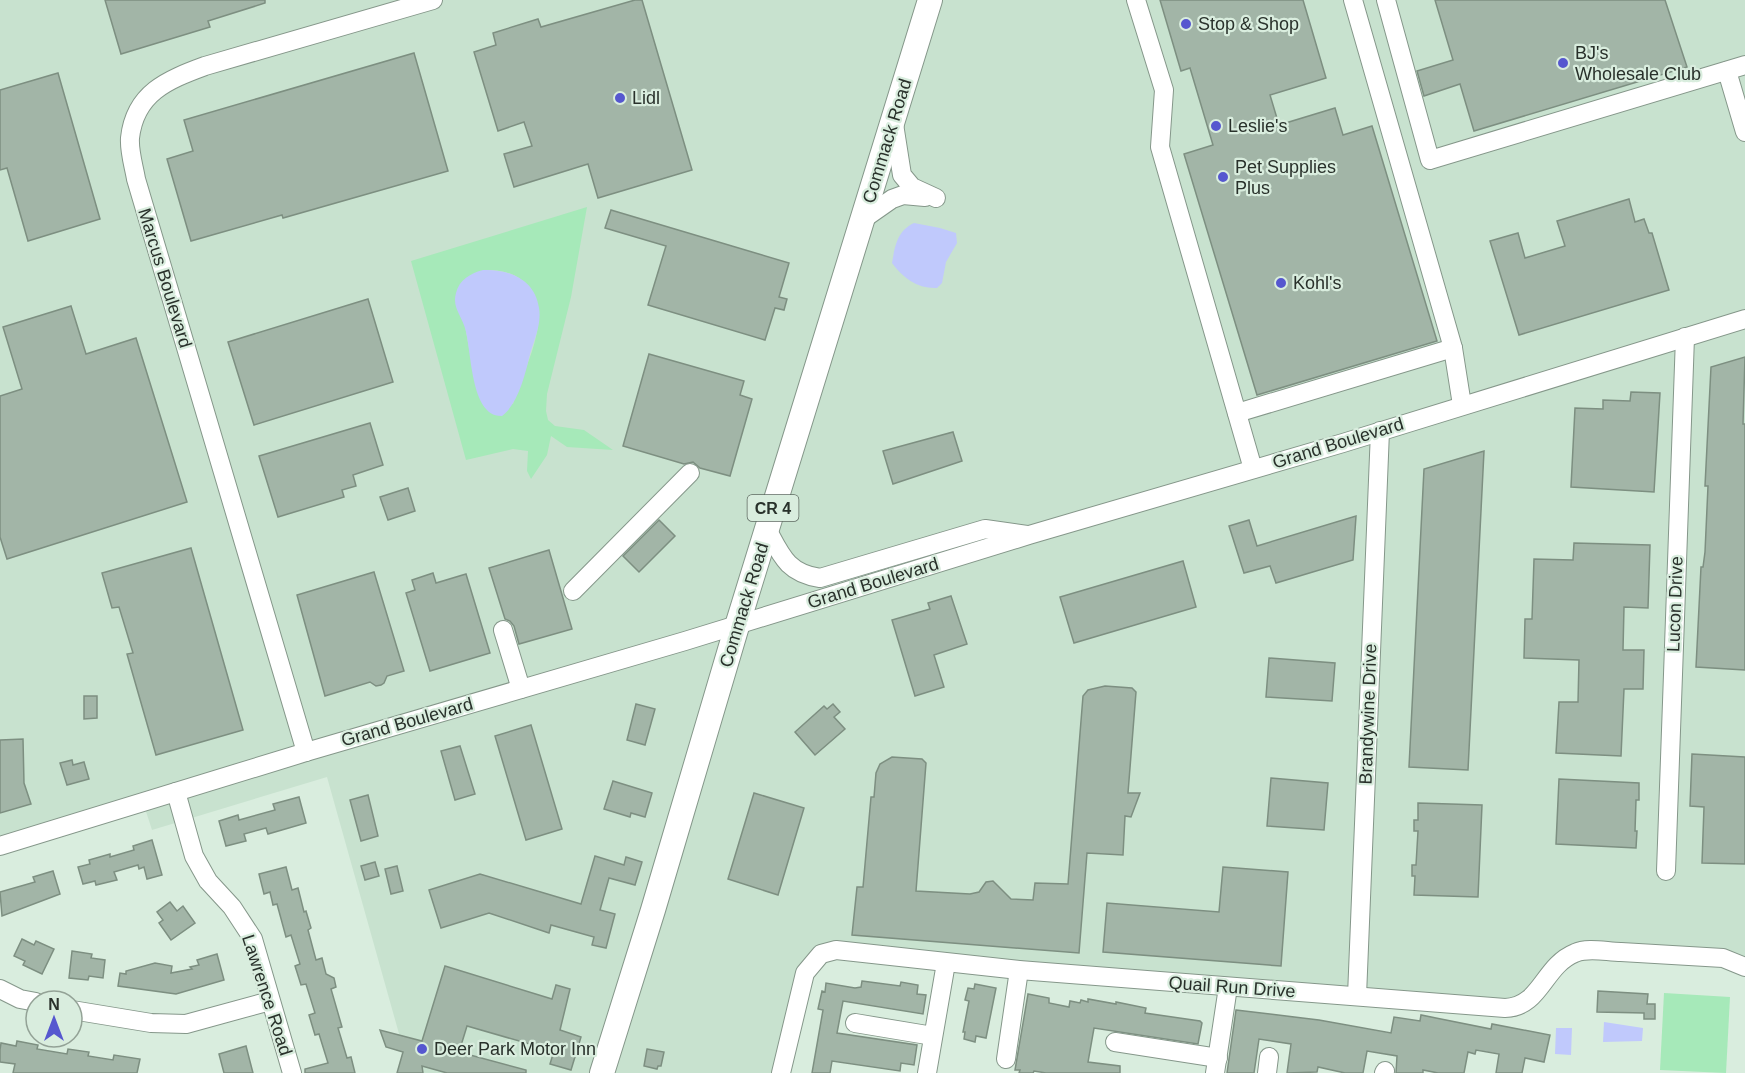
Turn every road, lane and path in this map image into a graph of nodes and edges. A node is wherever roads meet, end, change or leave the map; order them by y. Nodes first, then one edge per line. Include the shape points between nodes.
1 (433, 0) edge
2 (930, 0) edge
3 (1136, 0) edge
4 (1353, 0) edge
5 (1386, 0) edge
6 (1736, 68) edge
7 (894, 119) junction
8 (1745, 132) edge
9 (862, 220) junction
10 (1745, 319) edge
11 (1684, 337) junction
12 (1453, 348) junction
13 (1462, 405) junction
14 (1237, 413) junction
15 (1380, 431) junction
16 (1252, 469) junction
17 (690, 473) dead end
18 (767, 529) junction
19 (1029, 535) junction
20 (573, 591) dead end
21 (737, 626) junction
22 (503, 630) dead end
23 (521, 689) junction
24 (306, 752) junction
25 (176, 792) junction
26 (0, 846) edge
27 (1666, 871) dead end
28 (946, 963) junction
29 (1745, 967) edge
30 (1018, 970) junction
31 (1228, 987) junction
32 (0, 989) edge
33 (1357, 996) junction
34 (24, 1000) edge
35 (270, 1001) junction
36 (84, 1012) edge
37 (855, 1023) dead end
38 (933, 1036) junction
39 (1115, 1042) dead end
40 (1006, 1059) dead end
41 (1217, 1066) edge
42 (292, 1073) edge
43 (602, 1073) edge
44 (781, 1073) edge
45 (927, 1073) edge

1 - 24 street, Marcus Boulevard via 173,78 152,92 136,112 130,140 136,179
2 - 7 main road, Commack Road / CR 4
3 - 14 street via 1164,90 1160,147
4 - 12 street
5 - 6 street via 1430,160
6 - 8 street
7 - 9 main road, Commack Road / CR 4
7 - 9 street via 902,175 912,187 936,198 903,195
9 - 18 main road, Commack Road / CR 4
10 - 11 street, Grand Boulevard
11 - 13 street, Grand Boulevard
11 - 27 street, Lucon Drive
12 - 13 street
12 - 14 street
13 - 15 street, Grand Boulevard
14 - 16 street
15 - 16 street, Grand Boulevard
15 - 33 street, Brandywine Drive
16 - 19 street, Grand Boulevard
17 - 20 street
18 - 19 street via 791,568 819,578 985,529
18 - 21 main road, Commack Road / CR 4
19 - 21 street, Grand Boulevard
21 - 23 street, Grand Boulevard
21 - 43 main road, Commack Road / CR 4
22 - 23 street
23 - 24 street, Grand Boulevard
24 - 25 street, Grand Boulevard
25 - 26 street, Grand Boulevard
25 - 35 street, Lawrence Road via 194,856 208,881 232,907 253,939
28 - 30 street, Quail Run Drive
28 - 38 street
28 - 44 street, Quail Run Drive via 836,950 821,954 801,985
29 - 33 street, Quail Run Drive via 1723,958 1585,951 1554,966 1535,994 1515,1008
30 - 31 street, Quail Run Drive
30 - 40 street
31 - 33 street, Quail Run Drive
31 - 41 street
32 - 34 street
35 - 36 street via 186,1024 151,1023
35 - 42 street, Lawrence Road
37 - 38 street
38 - 45 street
39 - 41 street

